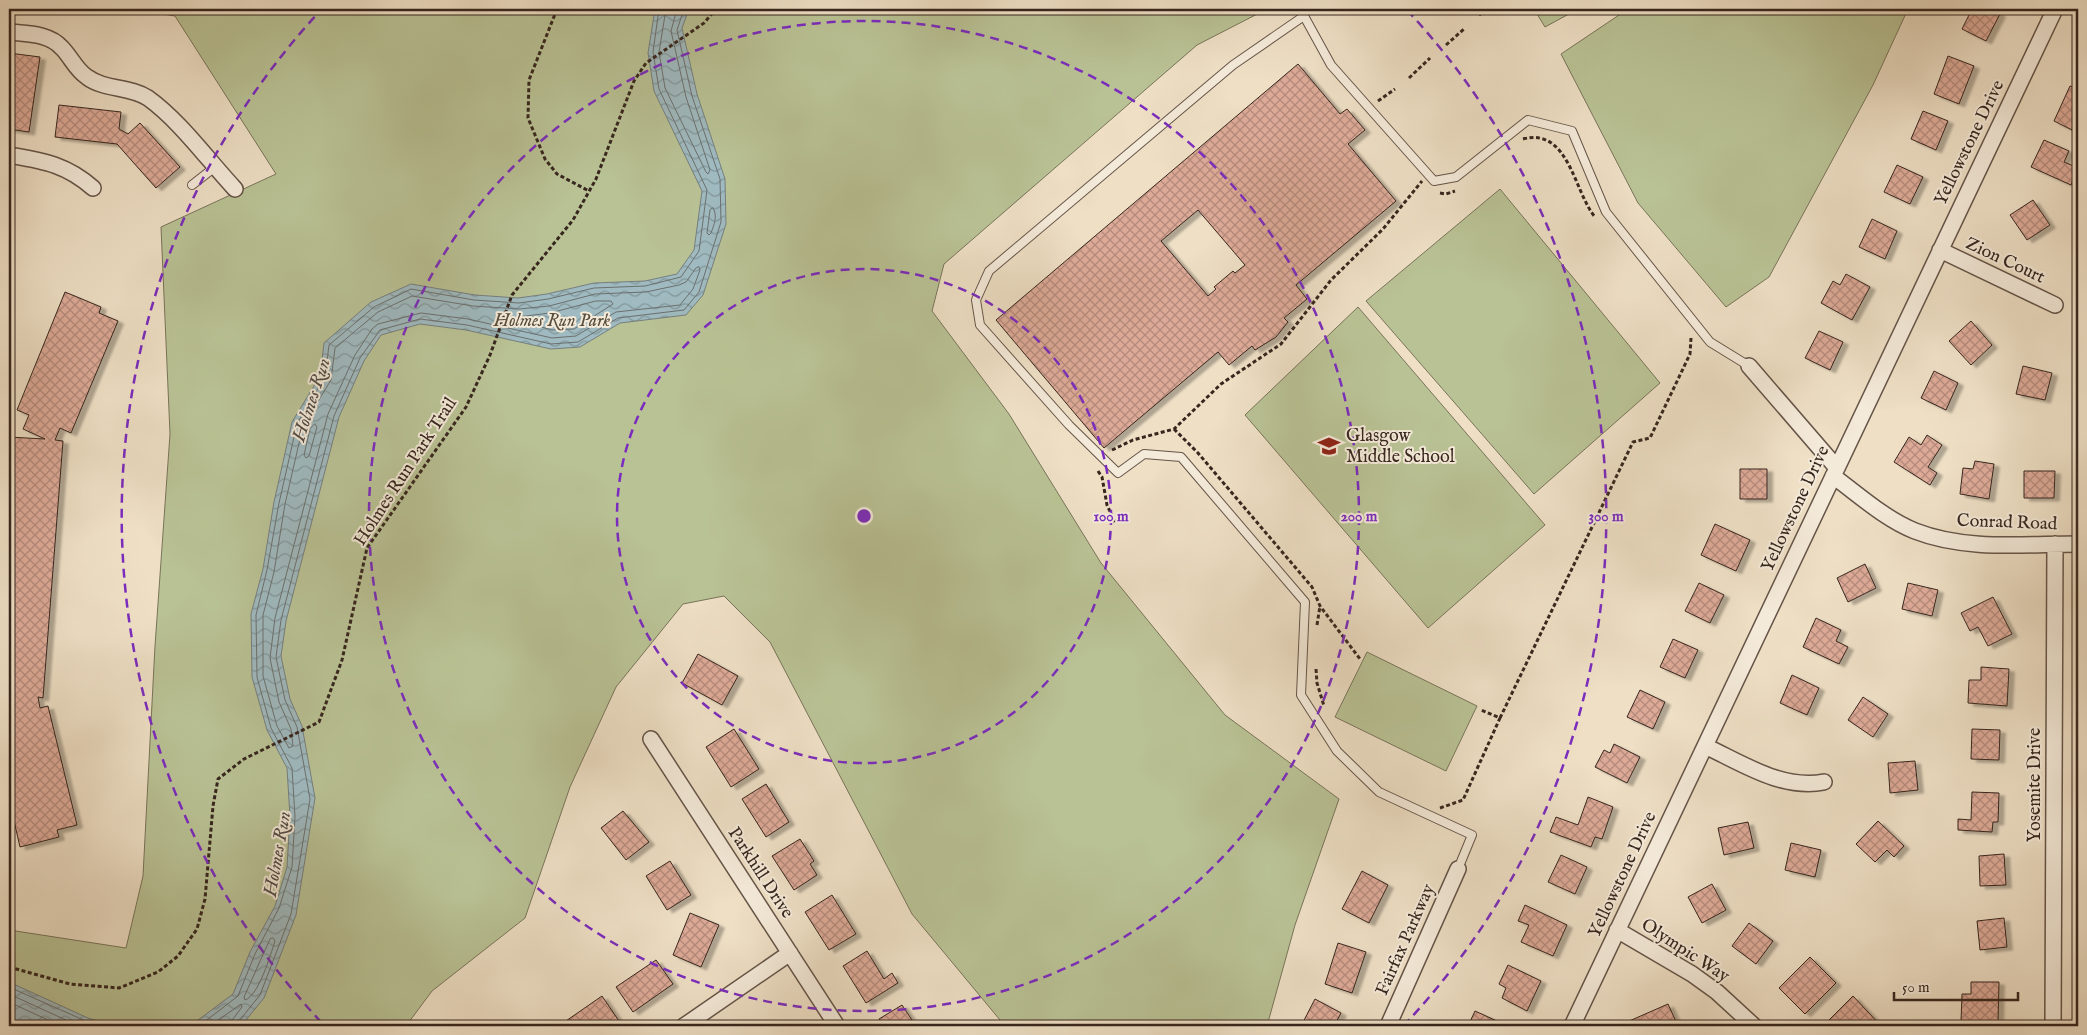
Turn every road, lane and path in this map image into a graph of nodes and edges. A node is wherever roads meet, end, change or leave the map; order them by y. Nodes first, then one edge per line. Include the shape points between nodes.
1 (557, 9) edge
2 (716, 9) edge
3 (1487, 9) edge
4 (2055, 9) edge
5 (1479, 14) dead end
6 (1464, 29) dead end
7 (9, 32) edge
8 (1446, 45) dead end
9 (1430, 58) dead end
10 (1409, 78) dead end
11 (1395, 90) dead end
12 (1375, 103) dead end
13 (1515, 141) dead end
14 (9, 155) edge
15 (215, 167) junction
16 (192, 185) dead end
17 (1427, 186) dead end
18 (93, 188) dead end
19 (235, 189) dead end
20 (1460, 189) dead end
21 (589, 191) junction
22 (1438, 192) dead end
23 (1598, 221) dead end
24 (1940, 250) junction
25 (2055, 305) dead end
26 (1691, 336) dead end
27 (1749, 366) joint
28 (1174, 429) junction
29 (1111, 450) dead end
30 (1095, 467) dead end
31 (1835, 472) junction
32 (1115, 522) dead end
33 (2055, 544) junction
34 (2078, 544) edge
35 (1320, 606) junction
36 (1316, 630) dead end
37 (1360, 659) dead end
38 (1315, 665) dead end
39 (1325, 710) dead end
40 (1481, 710) dead end
41 (1500, 718) junction
42 (651, 739) dead end
43 (1705, 746) junction
44 (1824, 782) dead end
45 (1438, 808) dead end
46 (1458, 869) joint
47 (1617, 930) junction
48 (790, 954) junction
49 (9, 967) edge
50 (684, 1026) edge
51 (837, 1026) edge
52 (1388, 1026) edge
53 (1572, 1026) edge
54 (1754, 1026) edge
55 (2053, 1026) edge

1 - 21 path via 529,80 528,118 545,159 557,174
2 - 21 path, Holmes Run Park Trail via 704,23 646,63 634,81
3 - 5 path
4 - 24 street, Yellowstone Drive
6 - 8 path
7 - 15 street via 54,40 93,81 146,97
9 - 10 path
11 - 12 path
13 - 23 path via 1531,137 1548,140 1561,151
14 - 18 street via 47,161 67,169
15 - 16 lane
15 - 19 street
17 - 28 path via 1422,181 1383,229 1331,280 1281,344 1221,384
20 - 22 path via 1446,194
21 - 49 path, Holmes Run Park Trail via 573,220 512,295 466,407 367,548 342,660 319,722 244,759 218,779 205,899 197,929 178,956 158,972 119,988 70,984
24 - 25 street, Zion Court
24 - 31 street, Yellowstone Drive
26 - 41 path via 1690,354 1650,438 1633,442
27 - 31 street, Conrad Road
27 - 46 lane via 1710,342 1606,212 1572,131 1528,120 1456,177 1434,181 1331,64 1304,16 1233,65 989,271 976,300 980,325 1069,424 1118,473 1144,454 1181,457 1304,602 1301,695 1337,751 1379,792 1472,835
28 - 29 path via 1133,440
28 - 35 path via 1312,586
30 - 32 path via 1102,477 1107,505
31 - 33 street, Conrad Road via 1893,520 1915,531 1973,544
31 - 43 street, Yellowstone Drive
33 - 34 street, Conrad Road
33 - 55 street, Yosemite Drive
35 - 36 path
35 - 37 path
38 - 39 path
40 - 41 path
41 - 45 path via 1463,800
42 - 48 street, Parkhill Drive
43 - 44 street via 1779,780 1797,784
43 - 47 street, Yellowstone Drive
46 - 52 street, Fairfax Parkway
47 - 53 street, Yellowstone Drive
47 - 54 street, Olympic Way via 1692,974
48 - 50 street
48 - 51 street, Parkhill Drive

